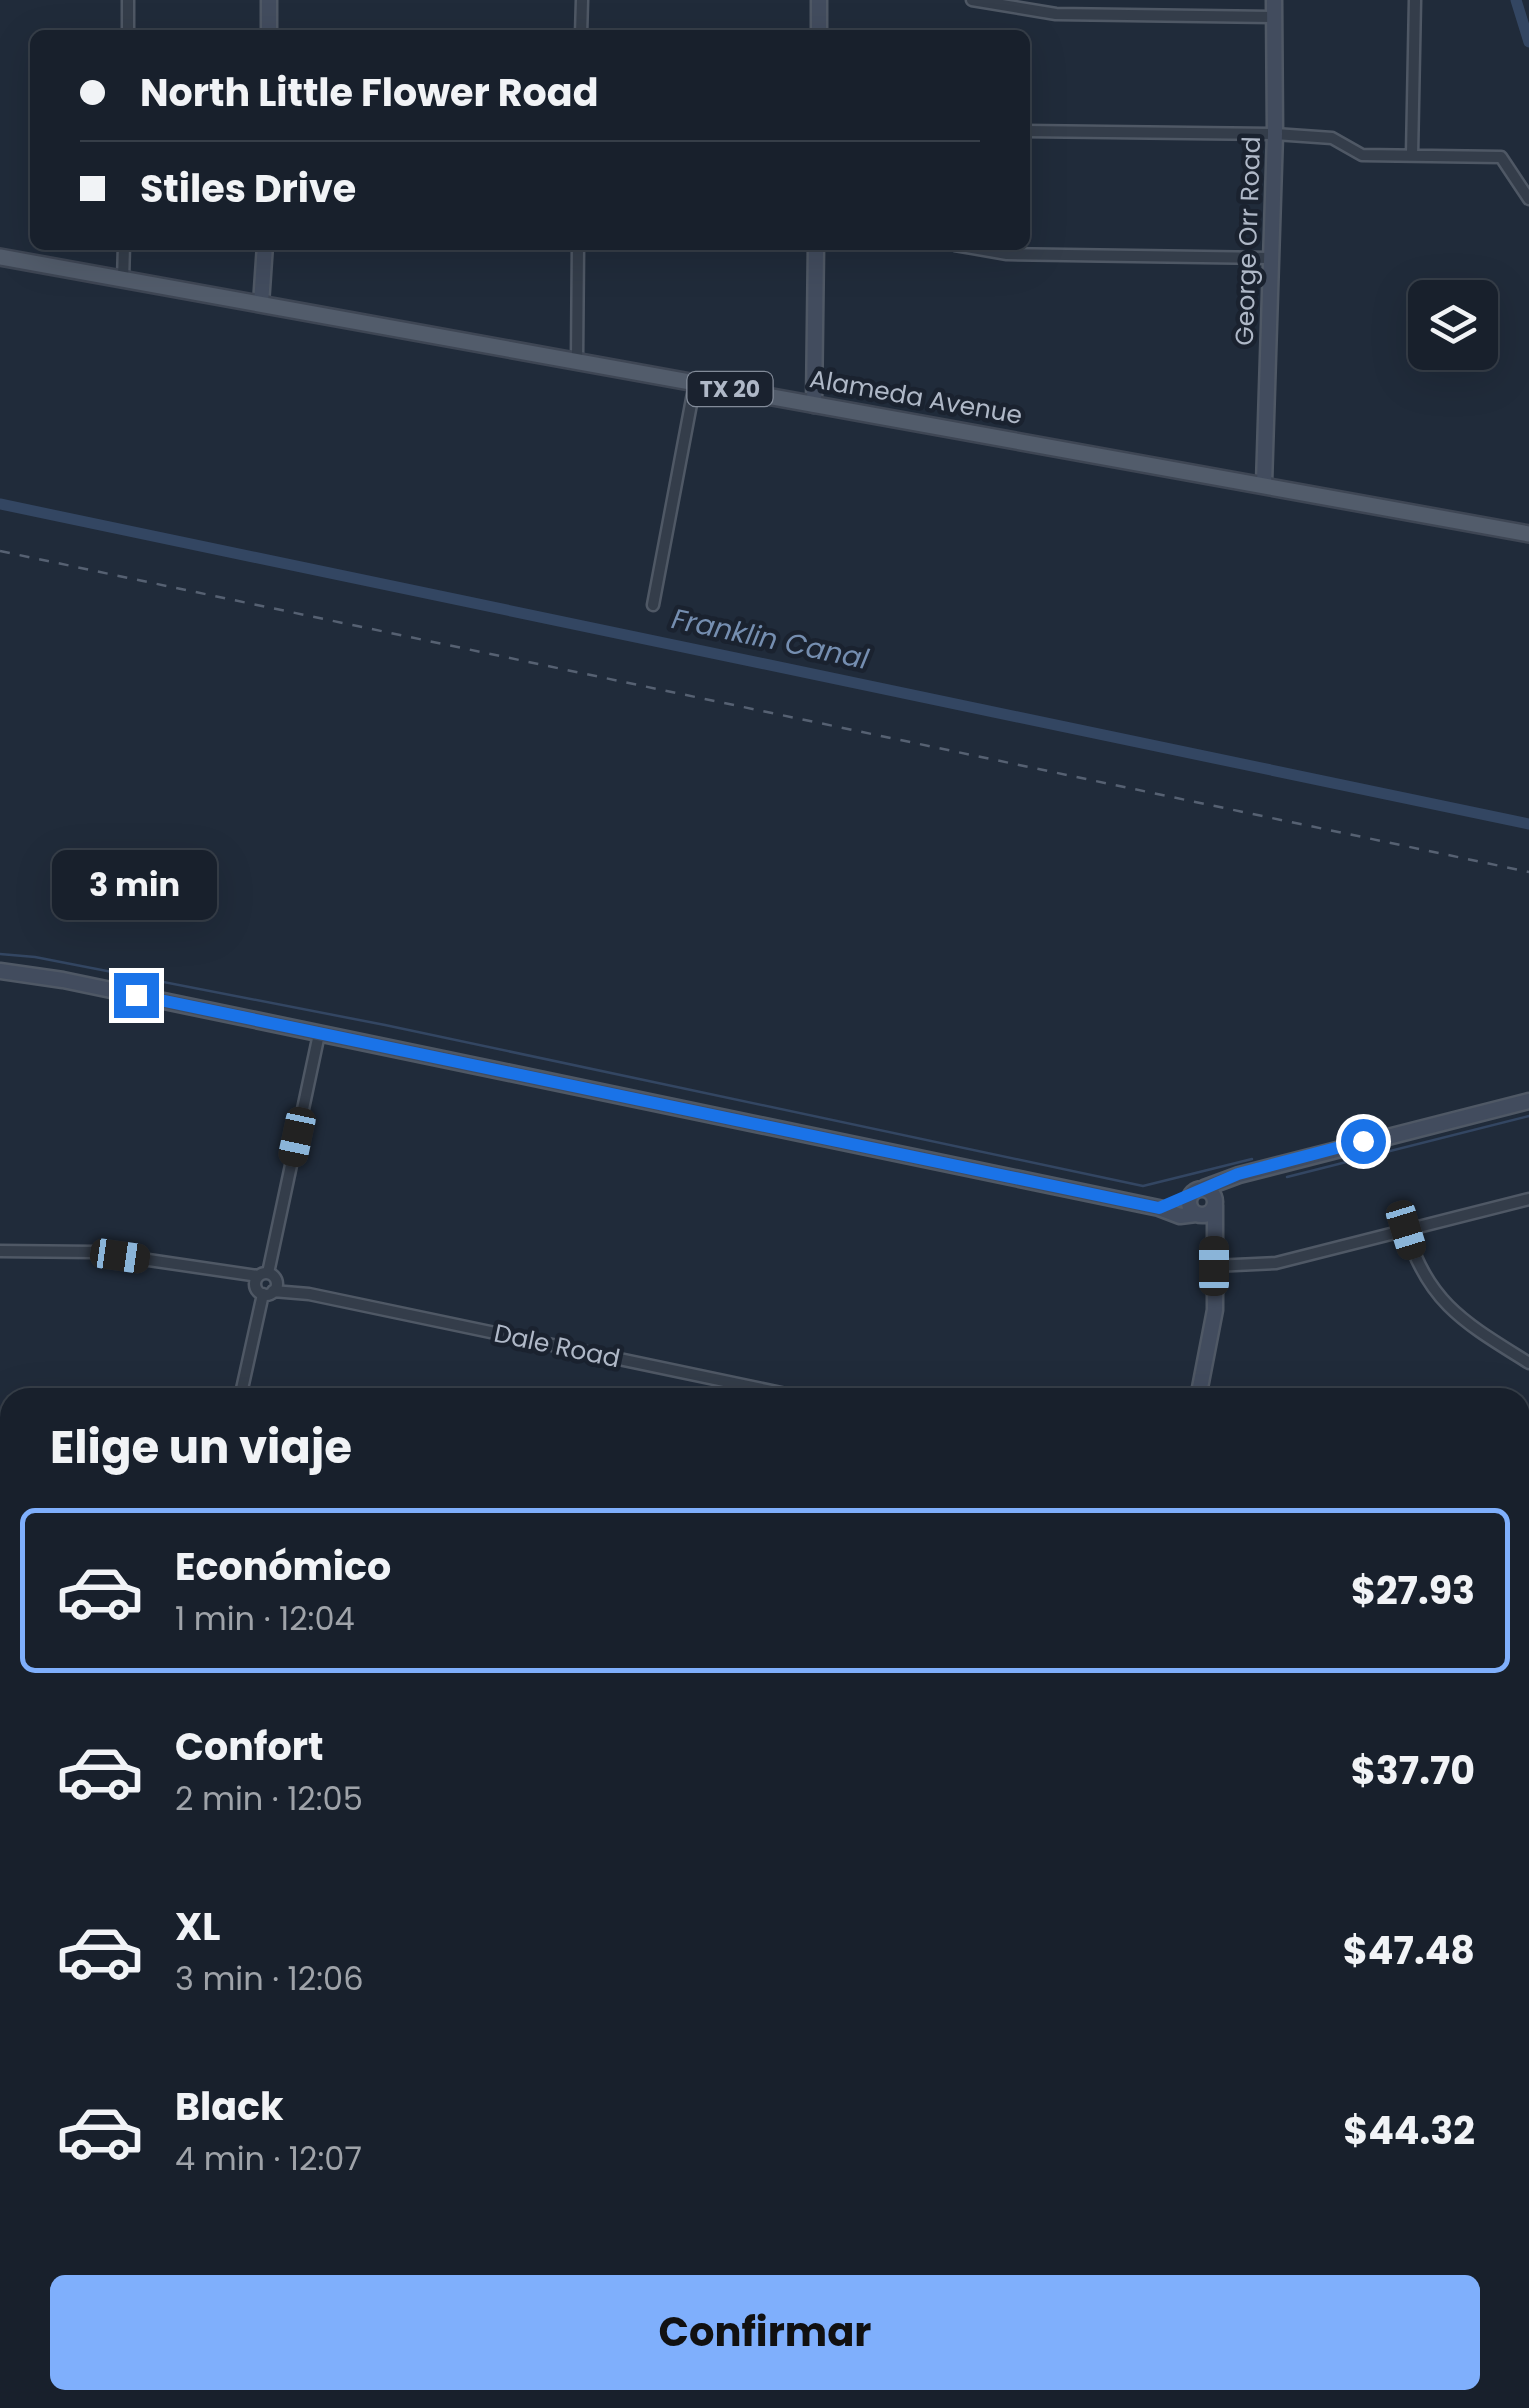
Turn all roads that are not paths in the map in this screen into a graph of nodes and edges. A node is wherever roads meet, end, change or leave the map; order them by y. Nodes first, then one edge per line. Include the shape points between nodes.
1 (128, 0) edge
2 (269, 0) edge
3 (582, 0) edge
4 (819, 0) edge
5 (972, 0) edge
6 (1274, 0) edge
7 (1415, 0) edge
8 (1274, 17) junction
9 (128, 30) edge
10 (268, 30) edge
11 (582, 30) edge
12 (818, 30) edge
13 (1030, 130) edge
14 (1275, 134) junction
15 (1412, 155) junction
16 (1529, 199) edge
17 (124, 250) edge
18 (265, 250) edge
19 (578, 250) edge
20 (816, 250) edge
21 (984, 250) edge
22 (0, 258) edge
23 (1270, 258) junction
24 (123, 281) junction
25 (262, 304) junction
26 (577, 360) junction
27 (694, 383) junction
28 (814, 405) junction
29 (1264, 484) junction
30 (1529, 534) edge
31 (652, 605) dead end
32 (0, 971) edge
33 (319, 1034) junction
34 (1529, 1101) edge
35 (1228, 1180) junction
36 (1197, 1191) junction
37 (1529, 1199) edge
38 (1215, 1204) junction
39 (1159, 1208) junction
40 (1199, 1215) junction
41 (1406, 1230) junction
42 (1214, 1233) junction
43 (0, 1251) edge
44 (1214, 1266) junction
45 (266, 1283) junction
46 (1529, 1363) edge
47 (242, 1388) edge
48 (757, 1388) edge
49 (1200, 1388) edge

1 - 9 street
2 - 10 street
3 - 11 street
4 - 12 street
5 - 8 street via 1032,12
6 - 8 street, George Orr Road
7 - 15 street
8 - 14 street, George Orr Road
13 - 14 street
14 - 15 street via 1332,138 1362,154
14 - 23 street, George Orr Road
15 - 16 street via 1501,157
17 - 24 street
18 - 25 street
19 - 26 street
20 - 28 street
21 - 23 street
22 - 24 main road, Alameda Avenue / TX 20
23 - 29 street, George Orr Road
24 - 25 main road, Alameda Avenue / TX 20
25 - 26 main road, Alameda Avenue / TX 20
26 - 27 main road, Alameda Avenue / TX 20
27 - 28 main road, Alameda Avenue / TX 20
27 - 31 street
28 - 29 main road, Alameda Avenue / TX 20
29 - 30 main road, Alameda Avenue / TX 20
32 - 33 street
33 - 39 street
33 - 45 street
34 - 35 street
35 - 36 street
35 - 38 street
36 - 38 street via 1212,1193
36 - 39 street
36 - 40 street via 1189,1206
37 - 41 street
38 - 40 street
38 - 42 street
39 - 40 street
40 - 42 street
41 - 44 street via 1276,1263
41 - 46 street via 1422,1274 1446,1306
42 - 44 street
43 - 45 street, Dale Road via 94,1252
44 - 49 street via 1215,1310
45 - 47 street
45 - 48 street, Dale Road

